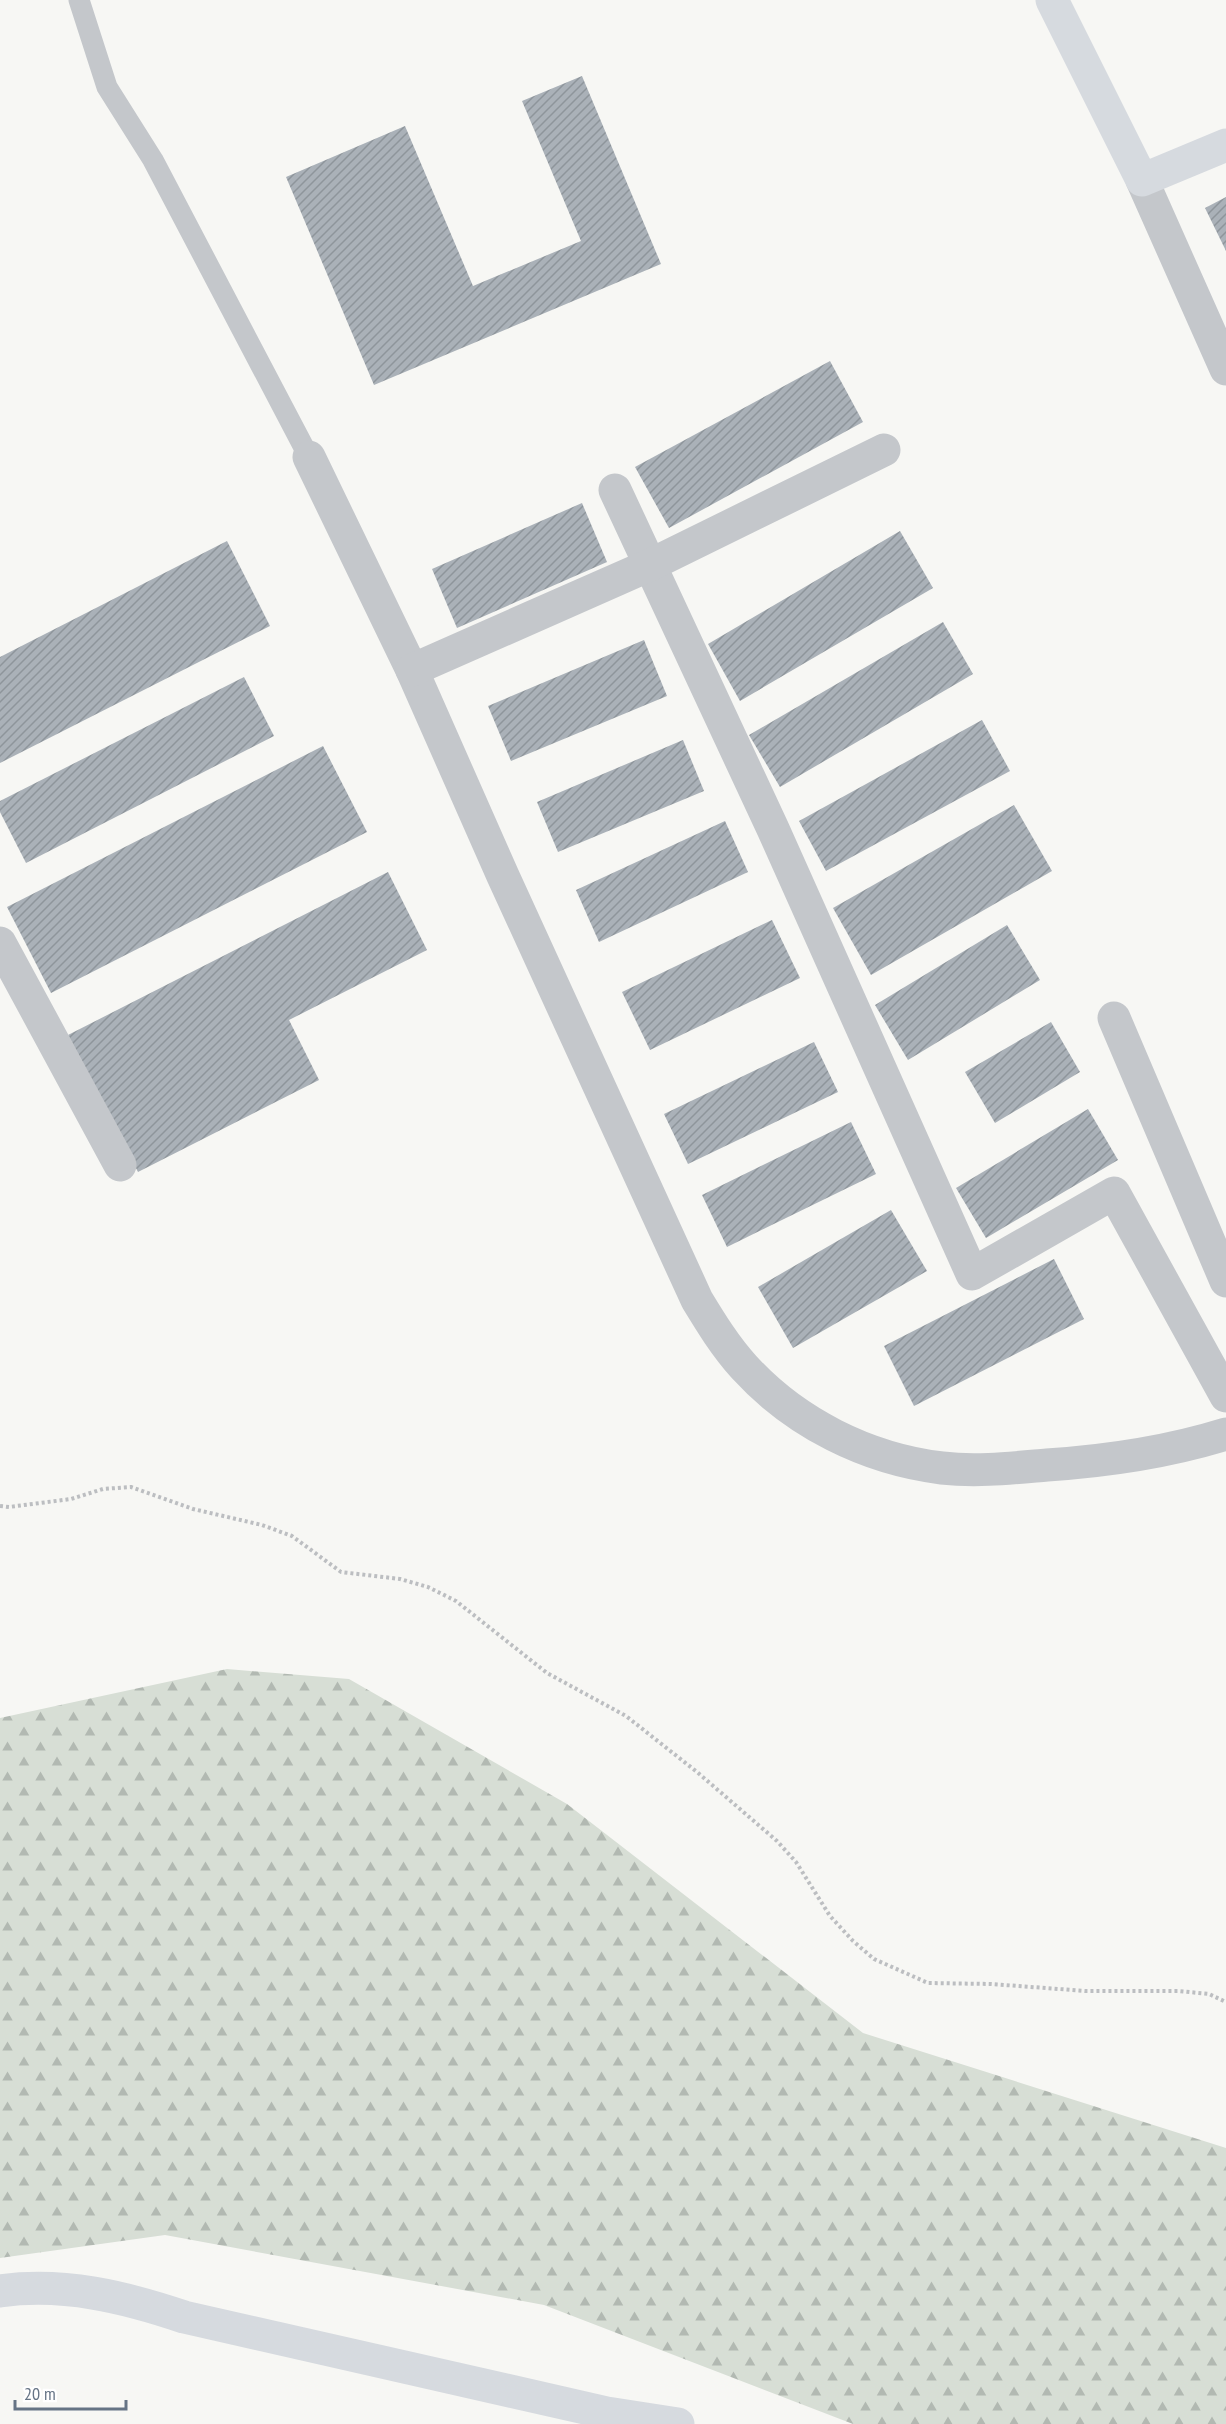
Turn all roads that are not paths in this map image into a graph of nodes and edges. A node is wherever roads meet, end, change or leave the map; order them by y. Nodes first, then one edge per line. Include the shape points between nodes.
1 (79, 0) edge
2 (1052, 0) edge
3 (1226, 145) edge
4 (1142, 180) junction
5 (1226, 369) edge
6 (884, 450) dead end
7 (309, 457) joint
8 (615, 490) dead end
9 (650, 565) junction
10 (412, 670) junction
11 (0, 944) edge
12 (1114, 1018) dead end
13 (120, 1165) dead end
14 (1226, 1281) edge
15 (1226, 1396) edge
16 (1226, 1434) edge
17 (0, 2292) edge
18 (678, 2424) edge

1 - 7 lane via 107,87 153,160
2 - 4 street
3 - 4 street
4 - 5 street
6 - 9 street
7 - 10 street
8 - 9 street
9 - 10 street
9 - 15 street via 972,1274 1114,1193
10 - 16 street via 697,1300 743,1366 773,1395 841,1439 879,1455 944,1468 977,1470 1081,1462 1152,1452
11 - 13 street
12 - 14 street
17 - 18 street via 53,2289 98,2293 184,2317 596,2410

